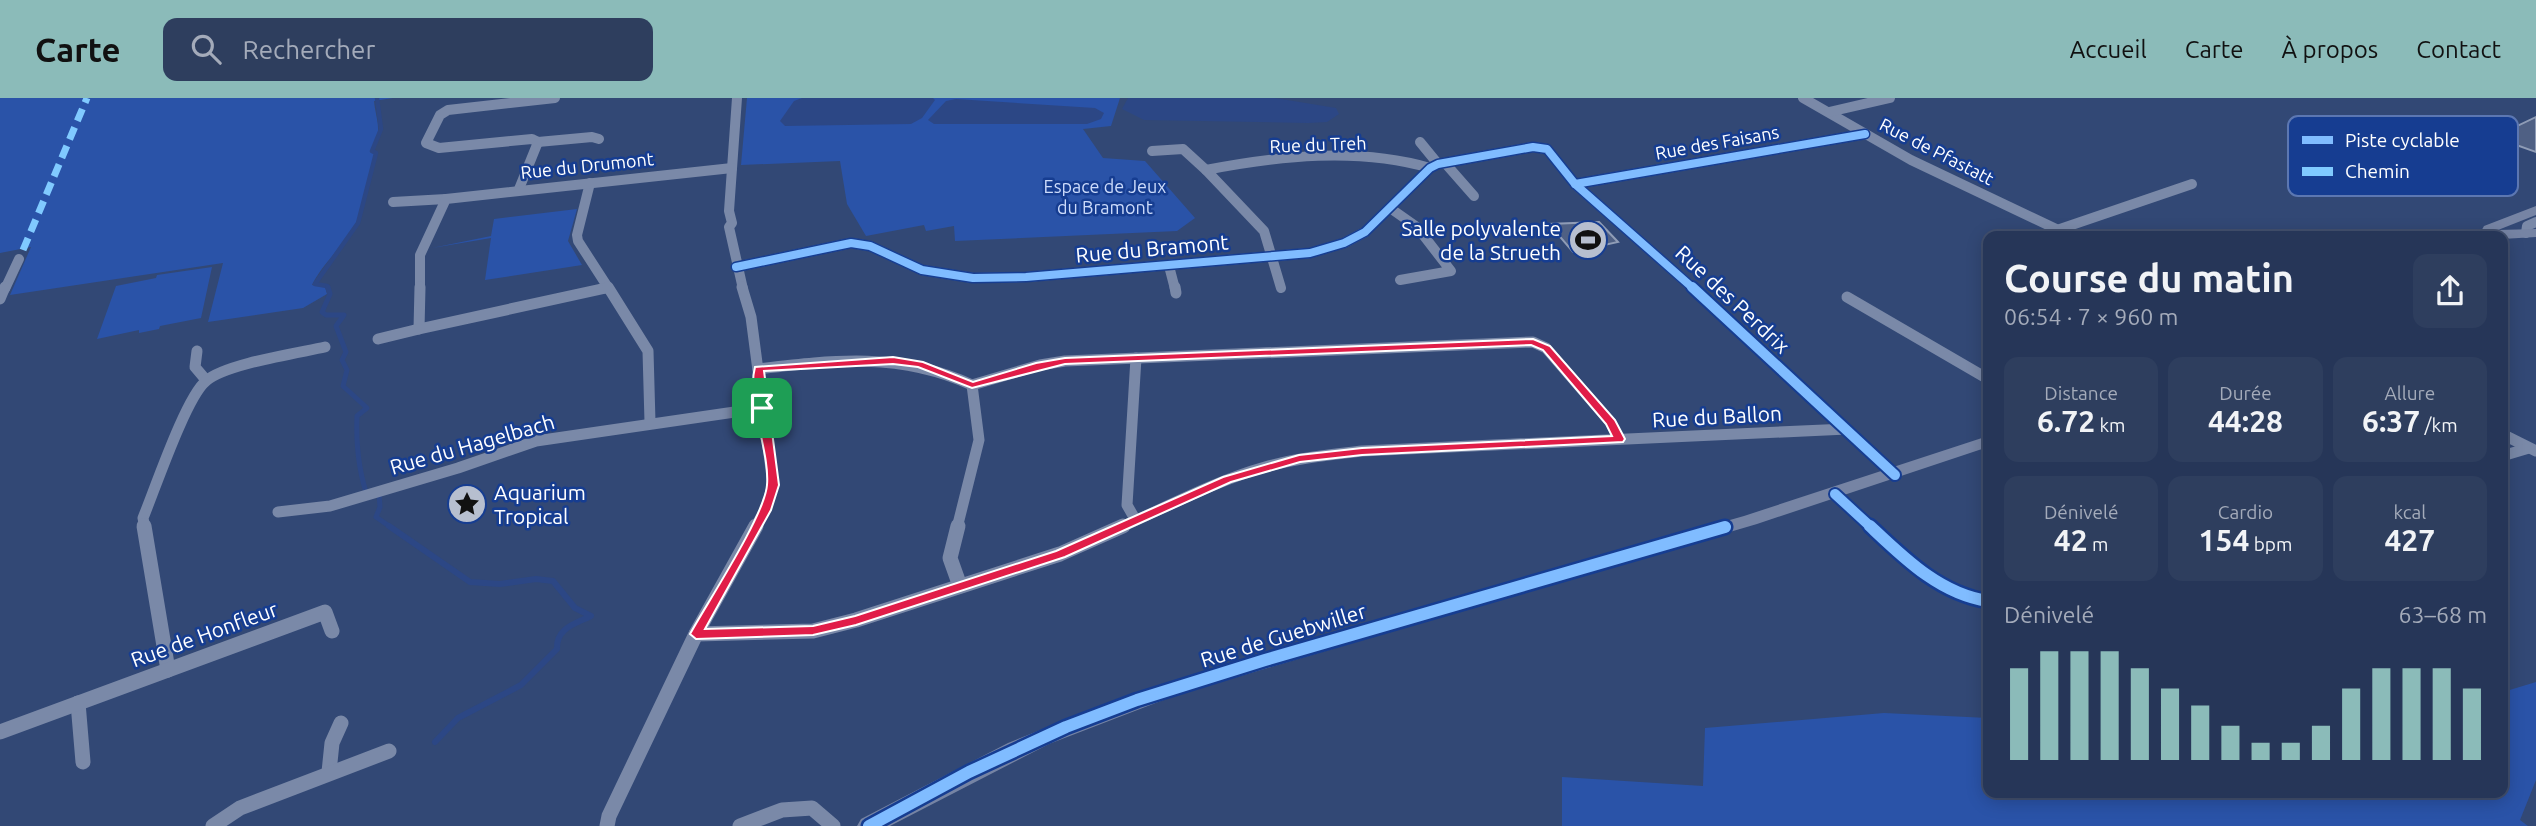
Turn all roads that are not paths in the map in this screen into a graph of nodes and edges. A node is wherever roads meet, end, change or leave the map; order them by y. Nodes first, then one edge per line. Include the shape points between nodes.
1 (555, 98) edge
2 (737, 98) edge
3 (1803, 98) edge
4 (1890, 98) edge
5 (1829, 112) junction
6 (1865, 134) junction
7 (599, 139) dead end
8 (538, 142) junction
9 (1420, 142) dead end
10 (1547, 149) joint
11 (1152, 151) dead end
12 (1438, 165) junction
13 (732, 168) junction
14 (1206, 170) junction
15 (590, 183) junction
16 (1575, 184) junction
17 (2192, 184) dead end
18 (519, 190) junction
19 (1474, 196) dead end
20 (446, 198) junction
21 (393, 202) dead end
22 (1390, 208) junction
23 (2536, 210) edge
24 (2057, 230) joint
25 (2533, 230) edge
26 (2488, 231) edge
27 (2508, 233) edge
28 (1272, 257) junction
29 (19, 259) dead end
30 (1169, 266) junction
31 (736, 267) junction
32 (1400, 280) dead end
33 (606, 288) junction
34 (1281, 288) dead end
35 (2, 293) edge
36 (1176, 293) dead end
37 (1847, 297) dead end
38 (419, 329) junction
39 (378, 339) dead end
40 (325, 347) dead end
41 (197, 351) dead end
42 (1136, 358) junction
43 (758, 369) junction
44 (1983, 376) edge
45 (206, 380) junction
46 (972, 385) junction
47 (762, 408) junction
48 (650, 422) junction
49 (1847, 429) junction
50 (2508, 437) edge
51 (1619, 439) junction
52 (1983, 443) edge
53 (2533, 449) edge
54 (2508, 455) edge
55 (1895, 475) junction
56 (1835, 494) junction
57 (278, 512) dead end
58 (1135, 519) junction
59 (960, 586) junction
60 (1983, 600) edge
61 (332, 631) dead end
62 (696, 634) junction
63 (168, 670) junction
64 (78, 703) junction
65 (341, 723) dead end
66 (0, 732) edge
67 (389, 751) dead end
68 (83, 762) dead end
69 (329, 772) junction
70 (213, 826) edge
71 (607, 826) edge
72 (740, 826) edge
73 (833, 826) edge
74 (869, 826) edge

1 - 8 street via 448,110 440,115 426,143 439,148
2 - 13 street
3 - 5 street, Rue de Pfastatt
4 - 5 street
5 - 6 street, Rue de Pfastatt
6 - 16 street, Rue des Faisans
6 - 24 street, Rue de Pfastatt
7 - 8 street
8 - 18 street
9 - 12 street
10 - 12 street via 1532,147
10 - 16 street, Rue des Perdrix
11 - 14 street via 1178,146
12 - 14 street, Rue du Treh via 1347,157 1292,158
12 - 19 street
12 - 22 street, Rue du Bramont
13 - 15 street, Rue du Drumont
13 - 31 street via 729,227
14 - 28 street via 1264,231
15 - 18 street, Rue du Drumont
15 - 33 street via 577,235
16 - 49 street, Rue des Perdrix
17 - 24 street
18 - 20 street, Rue du Drumont
20 - 21 street, Rue du Drumont
20 - 38 street via 420,254
22 - 28 street, Rue du Bramont via 1366,232 1344,243 1311,253
22 - 32 street via 1414,224 1451,271
23 - 26 main road
25 - 27 main road
28 - 30 street, Rue du Bramont
28 - 34 street
29 - 35 street
30 - 31 street, Rue du Bramont via 984,278 922,270 865,243 851,243
30 - 36 street, Rue du Bramont
31 - 43 street via 751,317
33 - 38 street
33 - 48 street via 648,351
37 - 44 street
38 - 39 street
40 - 45 street via 236,368
41 - 45 street via 195,367
42 - 46 street via 1053,363
42 - 51 street via 1533,342 1546,348 1611,423
42 - 58 street via 1127,505
43 - 46 street via 893,360 919,364
43 - 47 street
45 - 63 street via 191,400 143,518
46 - 59 street via 979,440 950,558
47 - 48 street, Rue du Hagelbach
47 - 62 street via 773,485 765,510
48 - 57 street, Rue du Hagelbach via 536,441 330,506
49 - 51 street, Rue du Ballon
49 - 55 street, Rue des Perdrix
50 - 53 street
51 - 58 street, Rue du Ballon via 1299,458 1227,480
52 - 55 main road, Rue de Guebwiller
53 - 54 street
55 - 56 main road, Rue de Guebwiller
56 - 60 street via 1931,579 1956,594
56 - 74 main road, Rue de Guebwiller via 1138,700 969,772
58 - 59 street, Rue du Ballon via 1060,554
59 - 62 street, Rue du Ballon via 813,631
61 - 63 street, Rue de Honfleur via 325,612
62 - 71 street
63 - 64 street, Rue de Honfleur
64 - 66 street, Rue de Honfleur
64 - 68 street
65 - 69 street via 332,743
67 - 69 street
69 - 70 street via 240,808
72 - 73 street via 782,810 811,808

